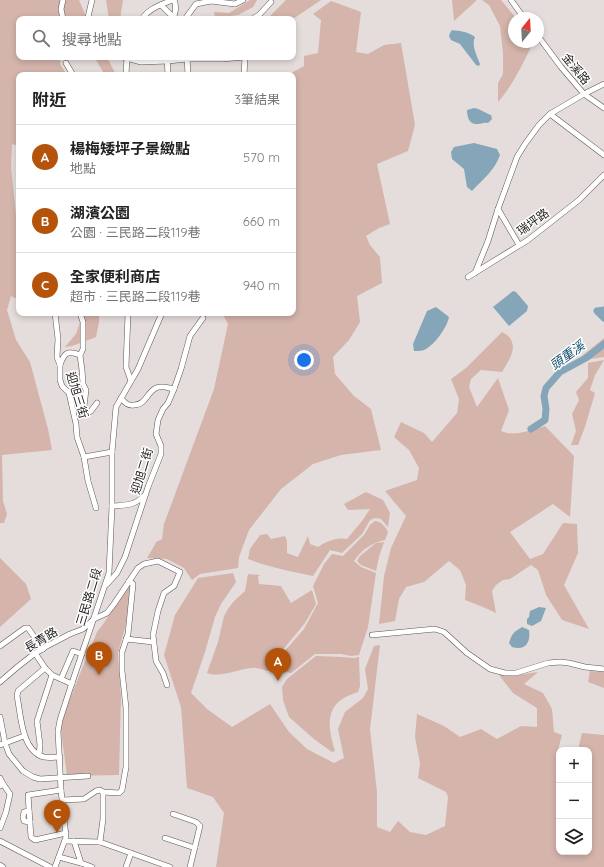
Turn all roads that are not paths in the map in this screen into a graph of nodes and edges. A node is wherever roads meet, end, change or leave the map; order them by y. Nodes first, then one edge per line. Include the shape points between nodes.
1 (63, 0) edge
2 (92, 0) edge
3 (173, 0) edge
4 (243, 0) edge
5 (511, 0) edge
6 (271, 2) dead end
7 (163, 4) junction
8 (520, 12) edge
9 (62, 16) edge
10 (88, 16) edge
11 (144, 16) edge
12 (187, 16) edge
13 (257, 16) edge
14 (544, 44) edge
15 (126, 60) edge
16 (135, 60) edge
17 (159, 60) edge
18 (168, 60) edge
19 (187, 60) edge
20 (245, 60) edge
21 (66, 63) dead end
22 (71, 72) edge
23 (126, 72) edge
24 (168, 72) edge
25 (188, 72) edge
26 (244, 72) edge
27 (604, 84) edge
28 (584, 94) junction
29 (604, 108) edge
30 (550, 114) junction
31 (604, 155) edge
32 (604, 175) edge
33 (498, 209) junction
34 (520, 245) junction
35 (475, 273) junction
36 (468, 277) dead end
37 (55, 316) edge
38 (81, 316) edge
39 (128, 316) edge
40 (161, 316) edge
41 (203, 318) dead end
42 (80, 355) junction
43 (60, 365) junction
44 (131, 381) junction
45 (174, 389) junction
46 (121, 398) junction
47 (97, 403) dead end
48 (112, 452) junction
49 (84, 458) junction
50 (146, 494) junction
51 (112, 506) junction
52 (96, 508) dead end
53 (129, 581) junction
54 (106, 586) junction
55 (94, 618) junction
56 (372, 635) dead end
57 (126, 639) junction
58 (153, 642) junction
59 (0, 646) edge
60 (43, 649) junction
61 (35, 653) junction
62 (82, 654) junction
63 (45, 668) junction
64 (604, 669) edge
65 (52, 675) junction
66 (61, 679) junction
67 (0, 682) edge
68 (72, 684) junction
69 (167, 684) dead end
70 (0, 717) edge
71 (24, 736) junction
72 (3, 744) edge
73 (39, 755) junction
74 (60, 757) junction
75 (88, 776) dead end
76 (0, 778) edge
77 (61, 778) junction
78 (2, 785) edge
79 (62, 790) junction
80 (103, 792) junction
81 (62, 800) junction
82 (173, 814) dead end
83 (0, 828) edge
84 (66, 833) junction
85 (165, 838) dead end
86 (0, 840) edge
87 (65, 841) junction
88 (74, 841) junction
89 (100, 842) junction
90 (195, 848) junction
91 (131, 853) junction
92 (59, 857) junction
93 (82, 863) junction
94 (0, 865) edge
95 (3, 867) edge
96 (50, 867) edge
97 (55, 867) edge
98 (92, 867) edge
99 (126, 867) edge
100 (170, 867) edge
101 (190, 867) edge

1 - 9 street
2 - 10 street
3 - 7 street
3 - 7 street via 174,16
4 - 12 street via 235,4 211,1 196,4
5 - 8 street
6 - 13 street
7 - 11 street via 148,11
14 - 28 street, 金溪路
15 - 23 street
16 - 17 street
18 - 24 street
19 - 25 street
20 - 26 street
21 - 22 street
27 - 28 street
28 - 29 street, 金溪路
28 - 30 street
30 - 31 street
30 - 33 street via 539,125 517,157
32 - 34 street, 瑞坪路 via 578,200
33 - 34 street
33 - 35 street
34 - 35 street, 瑞坪路
35 - 36 street, 瑞坪路
37 - 43 street, 迎旭三街 via 57,357
38 - 42 street via 83,349
39 - 44 street via 126,367
40 - 44 street, 三民路二段
41 - 45 street, 迎旭二街 via 190,336
42 - 43 street via 66,353
42 - 47 street via 86,390 84,406 87,413
43 - 49 street, 迎旭三街 via 60,380 68,393
44 - 46 street, 三民路二段
45 - 46 street via 161,386 153,389 138,405 127,405
45 - 50 street, 迎旭二街 via 158,420 156,434 161,454
46 - 48 street, 三民路二段 via 116,407
48 - 49 street
48 - 51 street, 三民路二段
49 - 52 street, 迎旭三街
50 - 51 street via 138,502 130,505
50 - 54 street, 迎旭二街 via 126,557
51 - 54 street, 三民路二段 via 109,573
53 - 55 street, 長青路 via 107,613
53 - 57 street via 132,584
53 - 58 street, 長青路 via 138,568 151,562 162,562 180,572 174,586 164,593 154,624
54 - 55 street, 三民路二段
55 - 60 street, 長青路 via 83,629
55 - 62 street, 三民路二段
56 - 64 street via 439,630 490,669 505,673 516,673 560,662
57 - 58 street
57 - 80 street via 122,652 122,671 126,708 126,766 122,790 119,793
58 - 69 street via 156,661
59 - 60 street via 28,628
60 - 61 street, 長青路
61 - 63 street
61 - 67 street, 長青路
62 - 66 street via 73,651
62 - 68 street, 三民路二段
63 - 65 street
63 - 71 street via 18,691
65 - 66 street
65 - 73 street via 37,721
66 - 68 street
68 - 74 street, 三民路二段 via 58,731
70 - 72 street
71 - 72 street
71 - 73 street
72 - 77 street via 23,771 33,777
73 - 74 street
74 - 77 street, 三民路二段
75 - 77 street
76 - 78 street
77 - 79 street, 三民路二段
78 - 83 street via 10,794
79 - 81 street, 三民路二段
79 - 84 street via 28,795 29,811 24,812 23,817 24,821 29,819 30,838 35,840
80 - 81 street via 96,790 84,799
80 - 89 street
81 - 84 street, 三民路二段
82 - 90 street via 196,822 200,826
84 - 87 street, 三民路二段
85 - 90 street
86 - 96 street
87 - 88 street
87 - 92 street, 三民路二段
88 - 89 street
88 - 93 street
89 - 91 street
90 - 101 street
91 - 99 street
91 - 100 street
92 - 93 street
92 - 97 street, 三民路二段
93 - 98 street
94 - 95 street

